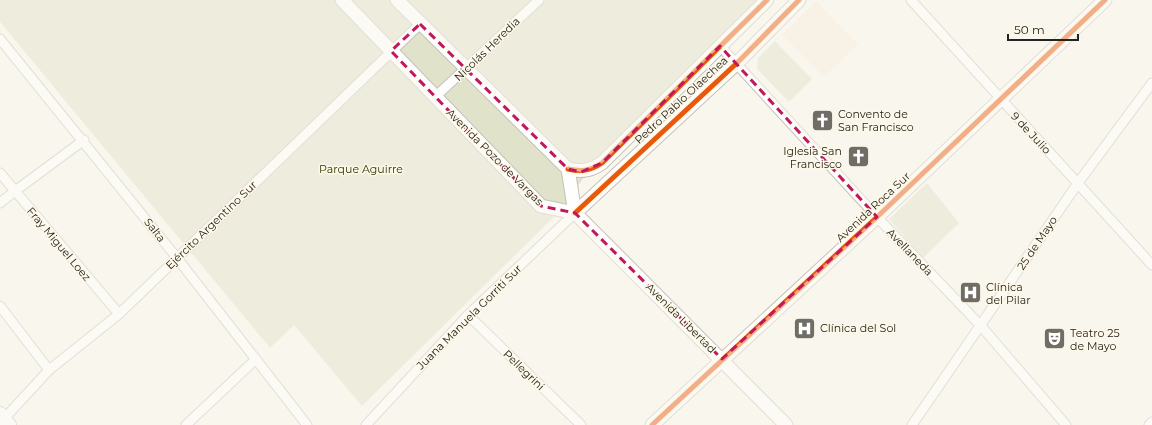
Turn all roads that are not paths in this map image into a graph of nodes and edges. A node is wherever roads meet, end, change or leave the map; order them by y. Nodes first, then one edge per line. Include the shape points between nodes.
1 (342, 0) edge
2 (397, 0) edge
3 (539, 0) edge
4 (767, 0) edge
5 (799, 0) edge
6 (911, 0) edge
7 (1105, 0) edge
8 (420, 24) junction
9 (0, 39) edge
10 (720, 46) junction
11 (391, 51) junction
12 (737, 62) junction
13 (467, 70) junction
14 (1152, 83) edge
15 (435, 97) junction
16 (1000, 99) junction
17 (84, 140) junction
18 (568, 169) junction
19 (0, 173) edge
20 (1078, 183) junction
21 (14, 190) junction
22 (0, 204) edge
23 (575, 213) junction
24 (877, 217) junction
25 (177, 258) junction
26 (1152, 265) edge
27 (0, 306) edge
28 (119, 314) junction
29 (468, 315) junction
30 (981, 326) junction
31 (256, 359) junction
32 (722, 359) junction
33 (49, 370) junction
34 (3, 420) edge
35 (1152, 422) edge
36 (186, 425) edge
37 (307, 425) edge
38 (366, 425) edge
39 (581, 425) edge
40 (652, 425) edge
41 (786, 425) edge
42 (912, 425) edge
43 (1066, 425) edge
44 (1150, 425) edge

1 - 11 street, Avenida Pozo de Vargas
2 - 8 street
3 - 13 street, Nicolás Heredia
4 - 10 street, Pedro Pablo Olaechea
5 - 12 street, Pedro Pablo Olaechea
6 - 16 street, 9 de Julio
7 - 16 street, Avenida Roca Sur
8 - 11 street, Ejército Argentino Sur
8 - 13 street
9 - 17 street, Salta
10 - 12 street, Avellaneda
10 - 18 street, Pedro Pablo Olaechea via 602,163 581,172
11 - 15 street, Avenida Pozo de Vargas
11 - 25 street, Ejército Argentino Sur
12 - 23 street, Pedro Pablo Olaechea
12 - 24 street, Avellaneda
13 - 15 street, Nicolás Heredia
13 - 18 street
14 - 20 street, 25 de Mayo
15 - 23 street, Avenida Pozo de Vargas via 541,206
16 - 20 street, 9 de Julio
16 - 24 street, Avenida Roca Sur
17 - 21 street
17 - 25 street, Salta
18 - 23 street
19 - 21 street, Fray Miguel Loez
20 - 26 street, 9 de Julio
20 - 30 street, 25 de Mayo
21 - 22 street
21 - 28 street, Fray Miguel Loez
23 - 29 street, Juana Manuela Gorriti Sur
23 - 32 street, Avenida Libertad
24 - 30 street, Avellaneda
24 - 32 street, Avenida Roca Sur
25 - 28 street, Ejército Argentino Sur
25 - 31 street, Salta
27 - 33 street
28 - 33 street, Ejército Argentino Sur
29 - 38 street, Juana Manuela Gorriti Sur
29 - 39 street, Pellegrini
30 - 42 street, 25 de Mayo
30 - 43 street, Avellaneda
31 - 36 street
31 - 37 street, Salta
32 - 40 street, Avenida Roca Sur
32 - 41 street, Avenida Libertad
33 - 34 street, Ejército Argentino Sur
35 - 44 street

